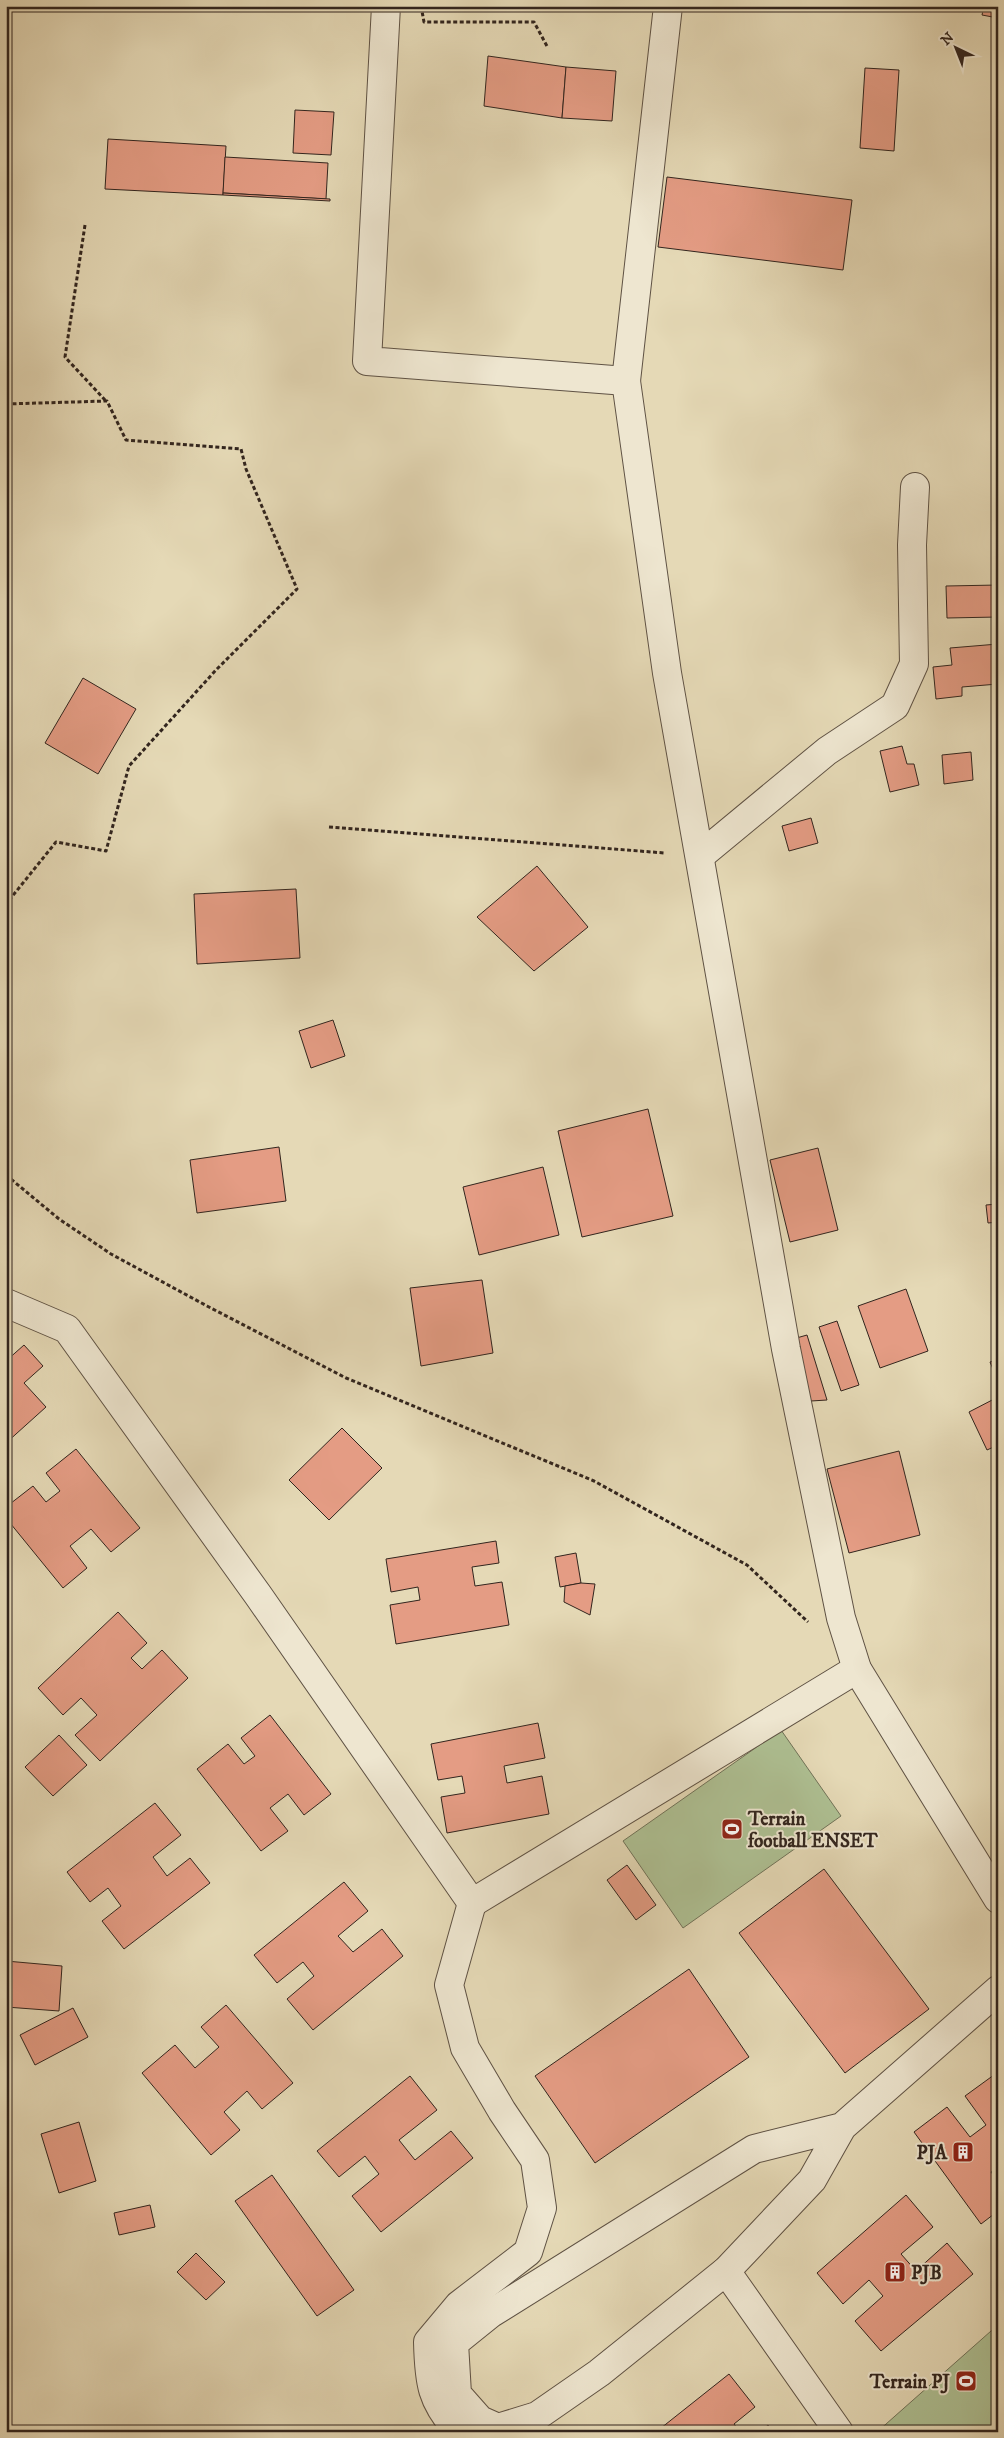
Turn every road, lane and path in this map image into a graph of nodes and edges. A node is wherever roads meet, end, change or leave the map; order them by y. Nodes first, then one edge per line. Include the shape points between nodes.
1 (386, 6) edge
2 (421, 6) edge
3 (668, 6) edge
4 (548, 48) dead end
5 (85, 225) dead end
6 (626, 381) junction
7 (106, 401) junction
8 (6, 404) edge
9 (915, 487) dead end
10 (329, 827) dead end
11 (700, 856) junction
12 (6, 904) edge
13 (6, 1175) edge
14 (6, 1303) edge
15 (809, 1623) dead end
16 (857, 1669) junction
17 (998, 1899) edge
18 (472, 1902) junction
19 (998, 1990) edge
20 (842, 2127) junction
21 (726, 2271) junction
22 (459, 2432) edge
23 (839, 2432) edge

1 - 6 street via 367,361
2 - 4 path via 424,22 534,22
3 - 6 street
5 - 7 path via 65,357
6 - 11 street via 667,673
7 - 8 path
7 - 12 path via 126,440 240,449 296,588 129,766 106,851 56,842
9 - 11 street via 912,545 914,664 895,706 827,752
10 - 11 path
11 - 16 street via 786,1349 841,1618
13 - 15 path via 59,1219 111,1254 207,1306 346,1378 594,1481 747,1565
14 - 18 street via 67,1329 258,1594
16 - 17 street
16 - 18 street
18 - 22 street via 449,1986 465,2048 534,2160 542,2208 528,2252 459,2305 428,2342 428,2380 443,2414
19 - 20 street
20 - 21 street via 812,2180
20 - 21 street via 754,2149 490,2314 454,2343 457,2394 480,2420 498,2428 536,2416 599,2372
21 - 23 street

